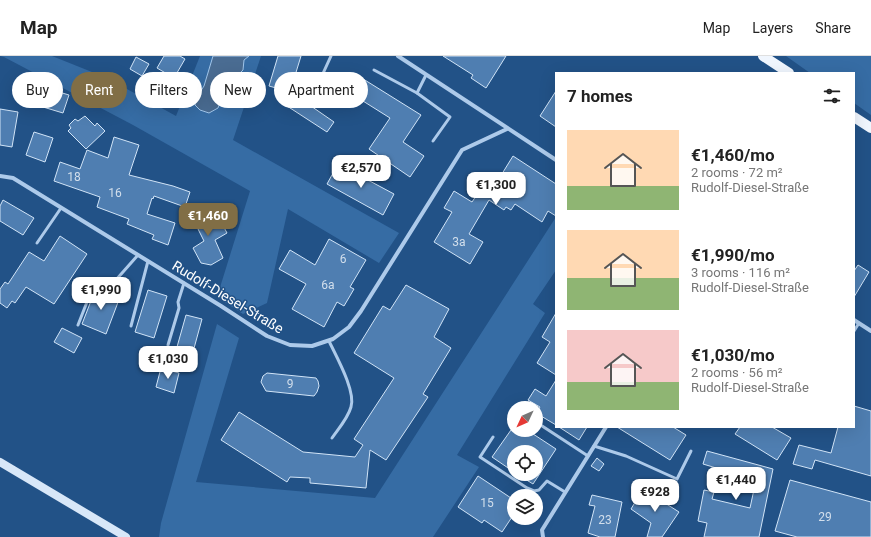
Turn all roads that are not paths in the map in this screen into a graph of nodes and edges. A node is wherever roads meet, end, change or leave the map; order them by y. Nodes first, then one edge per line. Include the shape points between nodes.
1 (331, 56) edge
2 (398, 56) edge
3 (763, 56) edge
4 (374, 70) dead end
5 (324, 72) edge
6 (787, 72) edge
7 (426, 75) junction
8 (416, 92) junction
9 (855, 118) edge
10 (871, 128) edge
11 (507, 129) junction
12 (433, 142) dead end
13 (555, 159) edge
14 (0, 176) edge
15 (61, 208) junction
16 (37, 243) dead end
17 (138, 255) junction
18 (148, 261) junction
19 (184, 284) junction
20 (855, 321) edge
21 (859, 324) junction
22 (78, 325) dead end
23 (131, 326) dead end
24 (855, 330) edge
25 (871, 331) edge
26 (329, 341) junction
27 (168, 345) dead end
28 (543, 427) edge
29 (605, 428) edge
30 (492, 437) dead end
31 (332, 438) dead end
32 (594, 446) junction
33 (691, 451) dead end
34 (588, 456) junction
35 (0, 462) edge
36 (565, 492) junction
37 (126, 537) edge
38 (543, 537) edge

1 - 5 lane
2 - 7 street
3 - 6 main road
4 - 8 lane
7 - 8 lane
7 - 11 street
8 - 12 lane via 450,117
9 - 10 main road
11 - 13 street
11 - 26 street, Rudolf-Diesel-Straße via 462,150 361,311 349,327
14 - 15 street, Rudolf-Diesel-Straße via 13,178
15 - 16 lane
15 - 17 street, Rudolf-Diesel-Straße
17 - 18 street, Rudolf-Diesel-Straße
17 - 22 lane via 111,284 94,284
18 - 19 street, Rudolf-Diesel-Straße
18 - 23 lane
19 - 26 street, Rudolf-Diesel-Straße via 267,336 290,345 312,346
19 - 27 lane
20 - 21 street
21 - 24 lane
21 - 25 street
26 - 31 lane via 353,399 348,414
28 - 34 lane
29 - 32 street
30 - 36 lane via 480,457 534,491 539,490 546,481
32 - 33 lane via 626,456 677,479
32 - 34 street
34 - 36 street
35 - 37 main road
36 - 38 street via 542,530

